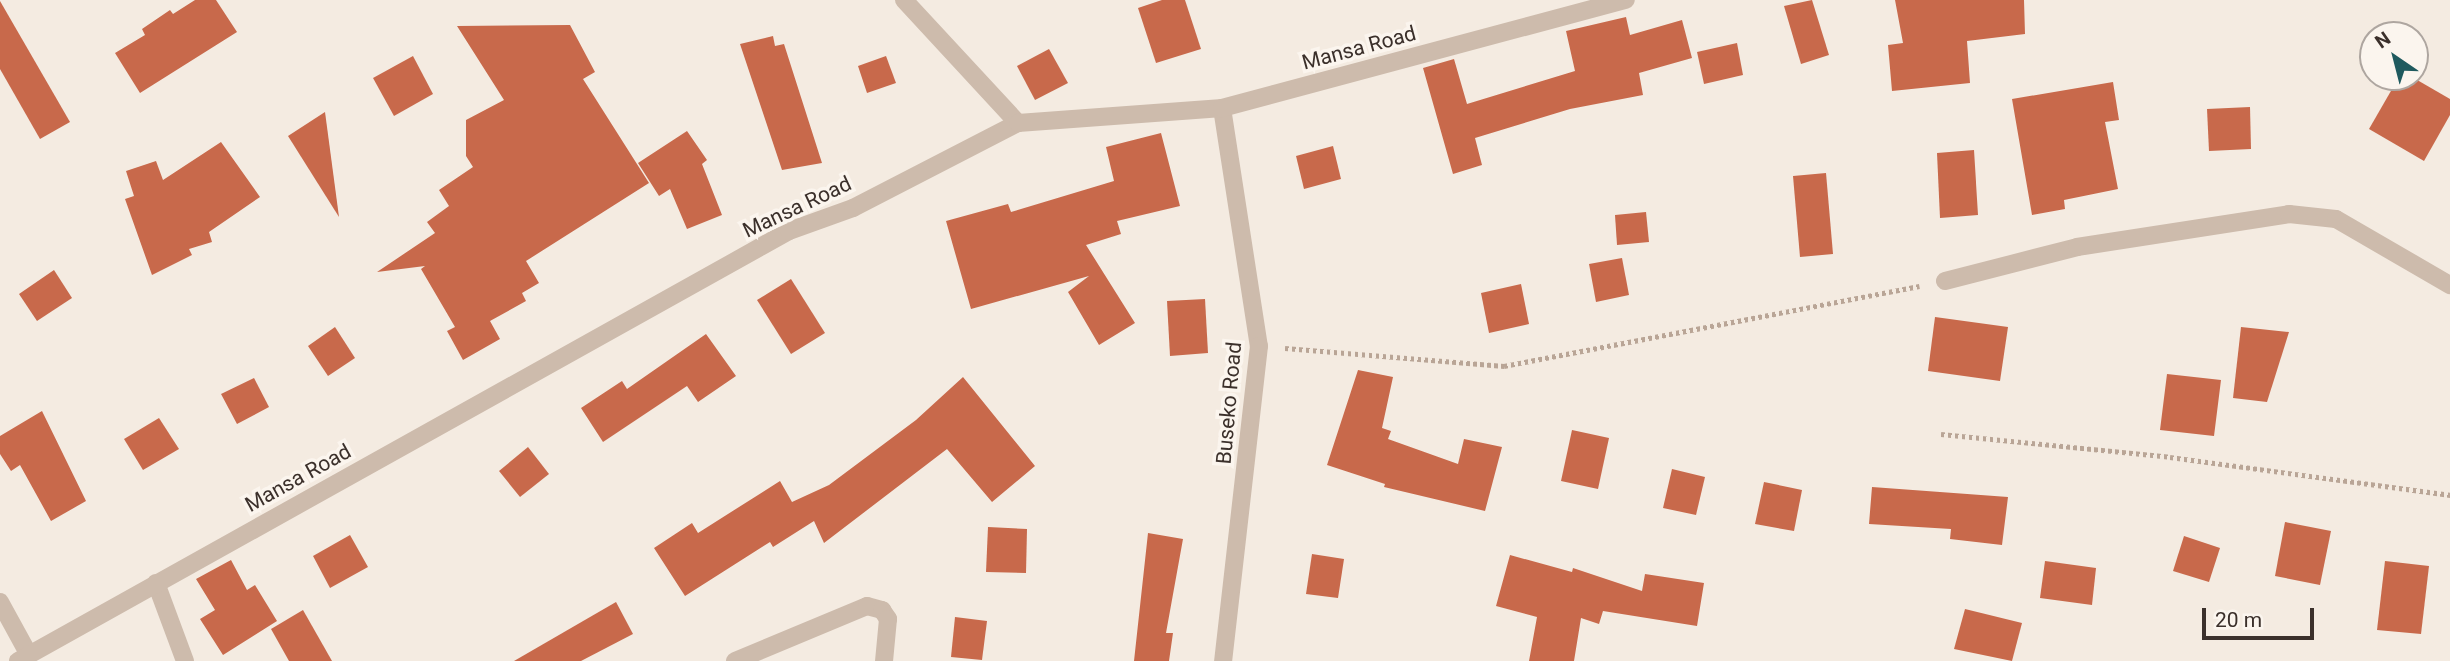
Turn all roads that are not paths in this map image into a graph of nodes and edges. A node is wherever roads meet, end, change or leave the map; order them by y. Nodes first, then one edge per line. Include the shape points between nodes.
1 (904, 0) edge
2 (1626, 0) edge
3 (1222, 108) junction
4 (1018, 123) junction
5 (1945, 281) road end
6 (2450, 285) edge
7 (156, 583) junction
8 (0, 602) edge
9 (24, 658) edge
10 (185, 661) edge
11 (735, 661) edge
12 (884, 661) edge
13 (1223, 661) edge

1 - 4 street
2 - 3 street, Mansa Road
3 - 4 street, Mansa Road
3 - 13 street, Buseko Road via 1259,346
4 - 7 street, Mansa Road via 853,208 789,231
5 - 6 street via 2077,247 2289,214 2336,219
7 - 9 street, Mansa Road
7 - 10 street
8 - 9 street
11 - 12 street via 867,606 882,610 888,619

